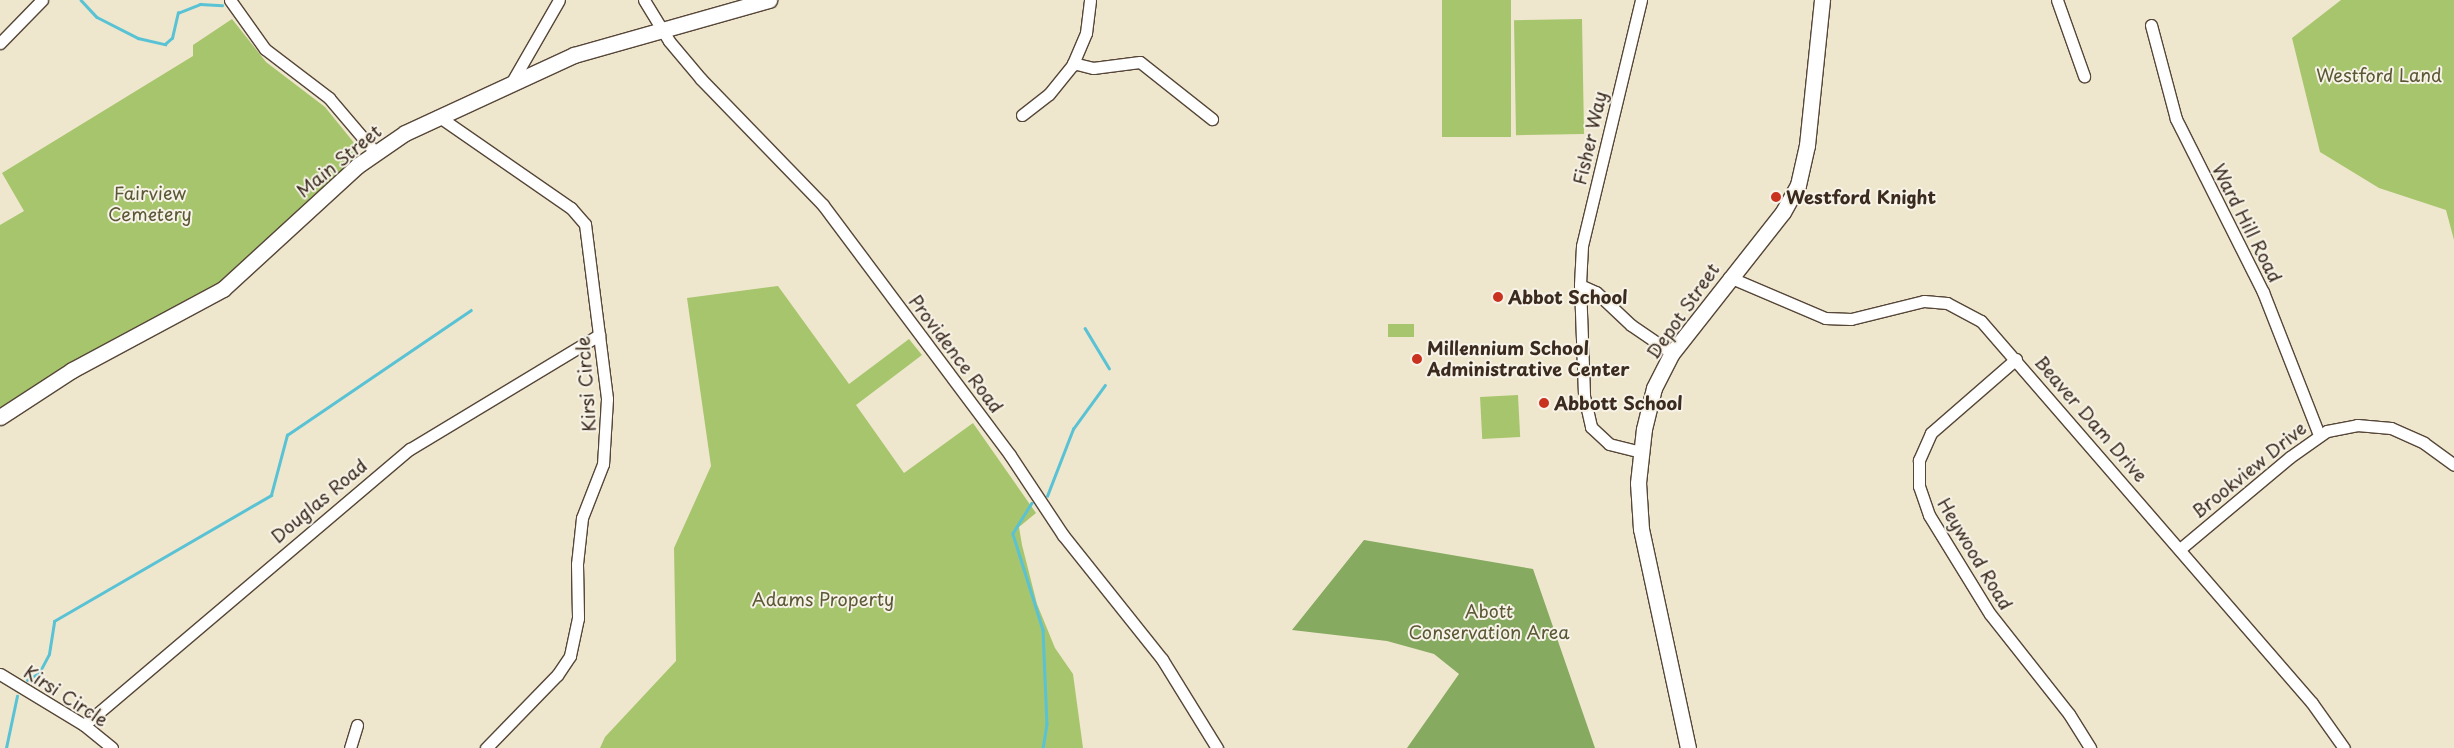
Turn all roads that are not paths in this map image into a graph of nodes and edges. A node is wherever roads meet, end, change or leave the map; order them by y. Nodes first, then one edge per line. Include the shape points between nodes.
1 (42, 0) edge
2 (230, 0) edge
3 (559, 0) edge
4 (644, 0) edge
5 (769, 0) edge
6 (1090, 0) edge
7 (1641, 0) edge
8 (1822, 0) edge
9 (2058, 0) edge
10 (2151, 25) dead end
11 (663, 31) junction
12 (2, 35) edge
13 (1073, 63) junction
14 (2084, 76) dead end
15 (513, 80) junction
16 (1022, 115) dead end
17 (438, 116) junction
18 (1212, 119) dead end
19 (375, 152) junction
20 (1729, 277) junction
21 (1580, 285) junction
22 (600, 335) junction
23 (1672, 353) junction
24 (2016, 359) junction
25 (0, 417) edge
26 (2319, 435) junction
27 (1640, 452) junction
28 (2454, 465) edge
29 (2180, 549) junction
30 (0, 674) edge
31 (84, 725) junction
32 (357, 725) dead end
33 (112, 748) edge
34 (350, 748) edge
35 (486, 748) edge
36 (1216, 748) edge
37 (1688, 748) edge
38 (2090, 748) edge
39 (2344, 748) edge

1 - 12 street
2 - 19 street via 265,49 329,98
3 - 15 street
4 - 11 street, Providence Road
5 - 11 main road, Main Street
6 - 13 street via 1088,22
7 - 21 street, Fisher Way via 1582,246
8 - 20 main road, Depot Street via 1804,170 1783,212
9 - 14 street
10 - 26 street, Ward Hill Road via 2176,119 2264,292
11 - 15 main road, Main Street via 574,55
11 - 36 street, Providence Road via 701,79 823,205 1010,455 1063,535 1162,659
13 - 16 street via 1049,94
13 - 18 street via 1093,68 1140,62
15 - 17 main road, Main Street
17 - 19 main road, Main Street
17 - 22 street, Kirsi Circle via 564,203 585,224
19 - 25 main road, Main Street via 223,289 72,370
20 - 23 main road, Depot Street
20 - 24 street, Beaver Dam Drive via 1833,319 1851,319 1909,302 1948,304 1981,321
21 - 23 street via 1596,292 1631,324
21 - 27 street, Fisher Way via 1584,396 1591,427 1609,444
22 - 31 street, Douglas Road via 410,449
22 - 35 street, Kirsi Circle via 608,432 602,470 582,518 577,564 578,618 570,656 558,675
23 - 27 main road, Depot Street via 1651,398
24 - 29 street, Beaver Dam Drive
24 - 38 street, Heywood Road via 1931,433 1919,460 1918,486 1929,515 1985,606 2026,664 2076,722
26 - 28 street, Brookview Drive via 2357,425 2392,428 2424,442
26 - 29 street, Brookview Drive
27 - 37 main road, Depot Street via 1638,502 1644,546
29 - 39 street, Beaver Dam Drive via 2312,703
30 - 31 street, Kirsi Circle
31 - 33 street, Kirsi Circle
32 - 34 street

